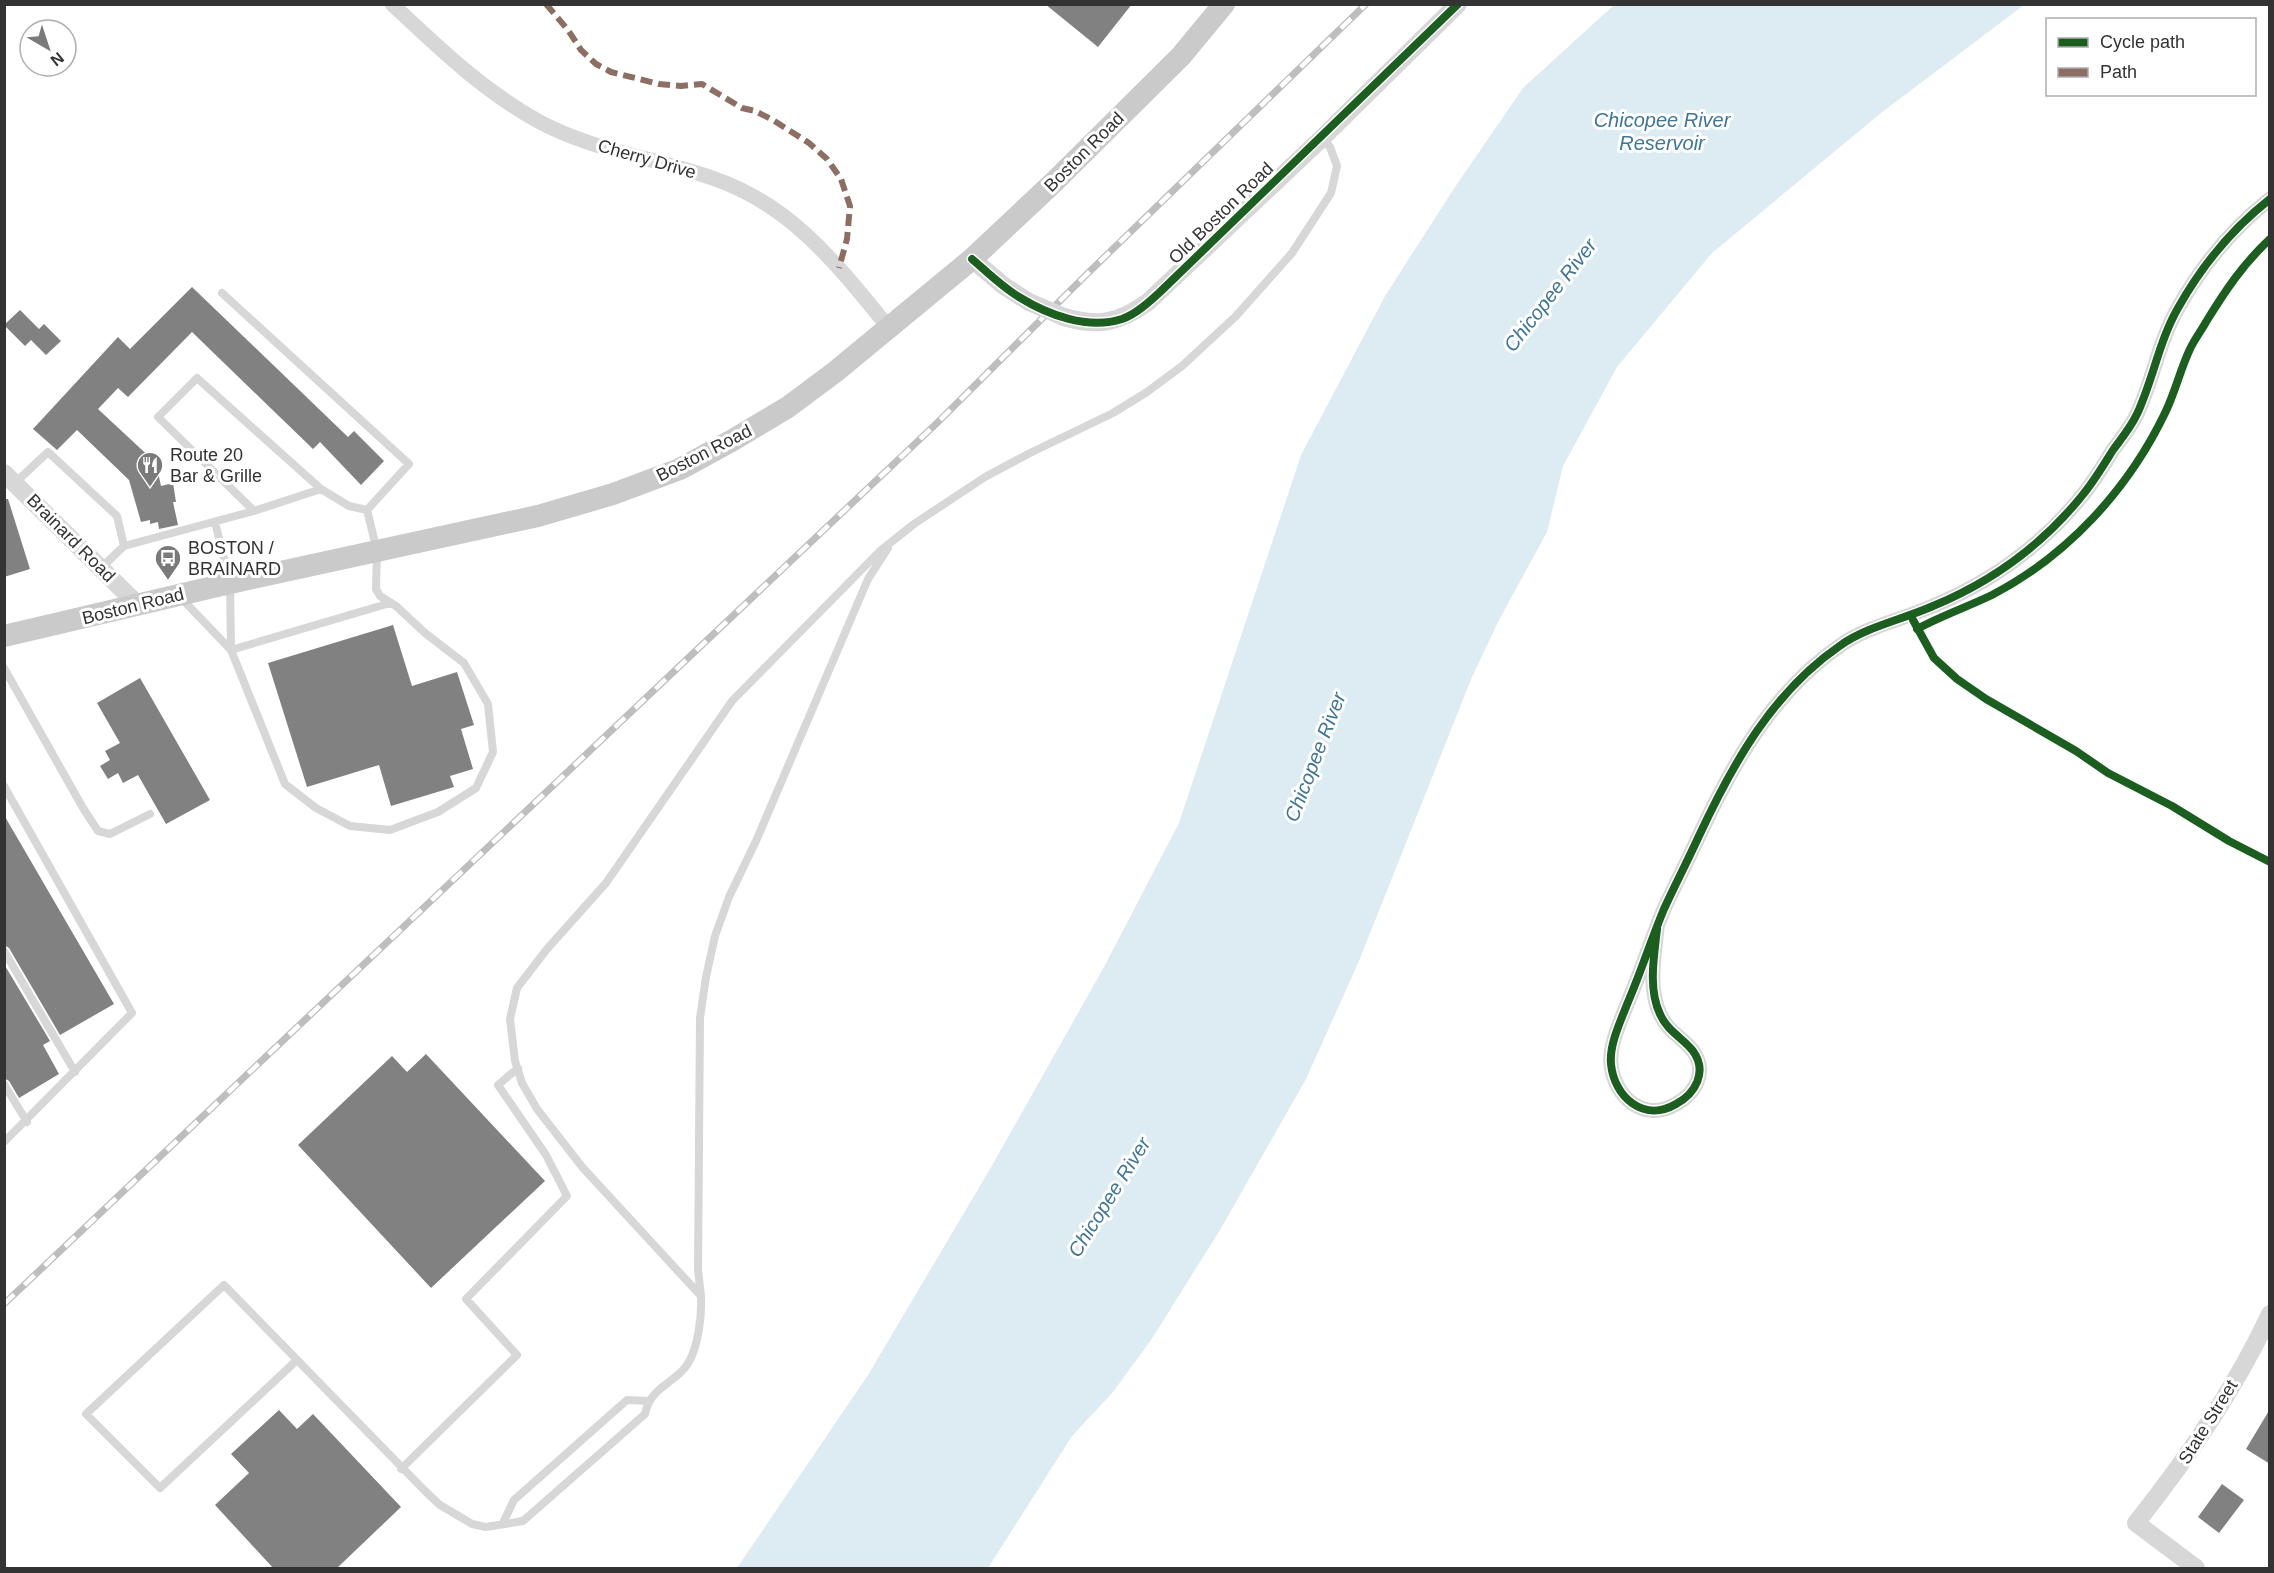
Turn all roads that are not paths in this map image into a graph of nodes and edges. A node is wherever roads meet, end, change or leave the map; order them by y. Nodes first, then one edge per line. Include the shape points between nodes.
1 (392, 4) edge
2 (1224, 4) edge
3 (1458, 4) edge
4 (1322, 138) junction
5 (2270, 199) edge
6 (972, 259) junction
7 (222, 292) dead end
8 (889, 328) junction
9 (10, 478) edge
10 (321, 489) junction
11 (367, 510) junction
12 (254, 512) junction
13 (215, 522) junction
14 (892, 542) junction
15 (124, 546) junction
16 (377, 551) junction
17 (101, 568) junction
18 (230, 583) junction
19 (178, 595) junction
20 (390, 603) junction
21 (137, 604) junction
22 (4, 636) edge
23 (231, 650) junction
24 (4, 668) edge
25 (4, 786) edge
26 (150, 814) dead end
27 (1657, 929) junction
28 (4, 951) edge
29 (518, 1068) junction
30 (75, 1072) junction
31 (4, 1084) edge
32 (27, 1122) junction
33 (4, 1142) edge
34 (701, 1296) junction
35 (2270, 1314) edge
36 (297, 1360) junction
37 (648, 1401) junction
38 (401, 1469) junction
39 (503, 1523) junction
40 (2196, 1569) edge

1 - 8 street, Cherry Drive via 469,76 539,122 616,153 716,179 771,207 819,245
2 - 6 main road, Boston Road via 1180,56
3 - 4 street, Old Boston Road
4 - 6 street, Old Boston Road, bridge via 1160,292 1124,318 1102,323 1064,317 1029,302
4 - 14 lane via 1337,166 1331,193 1292,253 1210,341 1147,392 985,477
5 - 27 street via 2229,236 2196,279 2176,310 2136,416 2082,496 2042,540 1976,586 1843,643 1799,679 1765,719 1716,798
6 - 8 main road, Boston Road
7 - 11 lane via 409,464
8 - 16 main road, Boston Road via 788,406 680,469 538,516
9 - 15 lane via 48,452 117,516
9 - 17 street, Brainard Road
10 - 11 lane via 349,506
10 - 12 lane
10 - 12 lane via 197,378 158,417
11 - 16 lane
12 - 13 lane
13 - 15 lane
13 - 18 lane
14 - 29 lane via 732,700 606,883 517,988 510,1019
14 - 34 lane via 864,589 715,936 703,997 698,1059
15 - 17 lane
16 - 18 main road, Boston Road
16 - 20 lane via 376,589
17 - 21 street, Brainard Road
18 - 19 main road, Boston Road
18 - 23 lane
19 - 21 main road, Boston Road
19 - 23 lane
20 - 23 lane
20 - 23 lane via 464,663 488,704 493,752 476,788 438,812 390,830 350,826 316,808 285,783
21 - 22 main road, Boston Road
24 - 26 lane via 98,831 110,834
25 - 30 lane via 132,1013
27 - 27 street via 1623,1017 1611,1062 1624,1097 1636,1107 1662,1111 1691,1094 1699,1078 1693,1051 1667,1026 1659,1012 1653,975
28 - 30 lane
29 - 34 lane via 527,1092 559,1138
29 - 38 lane via 498,1085 546,1155 567,1196 466,1299 517,1355
30 - 32 lane
31 - 32 lane
32 - 33 lane
34 - 37 lane via 698,1333 687,1365
35 - 40 street, State Street via 2200,1436 2136,1523
36 - 36 lane via 224,1285 86,1414 160,1488
36 - 38 lane
37 - 39 lane via 645,1414 523,1521
37 - 39 lane via 627,1400 514,1500
38 - 39 lane via 440,1505 472,1524 486,1527

